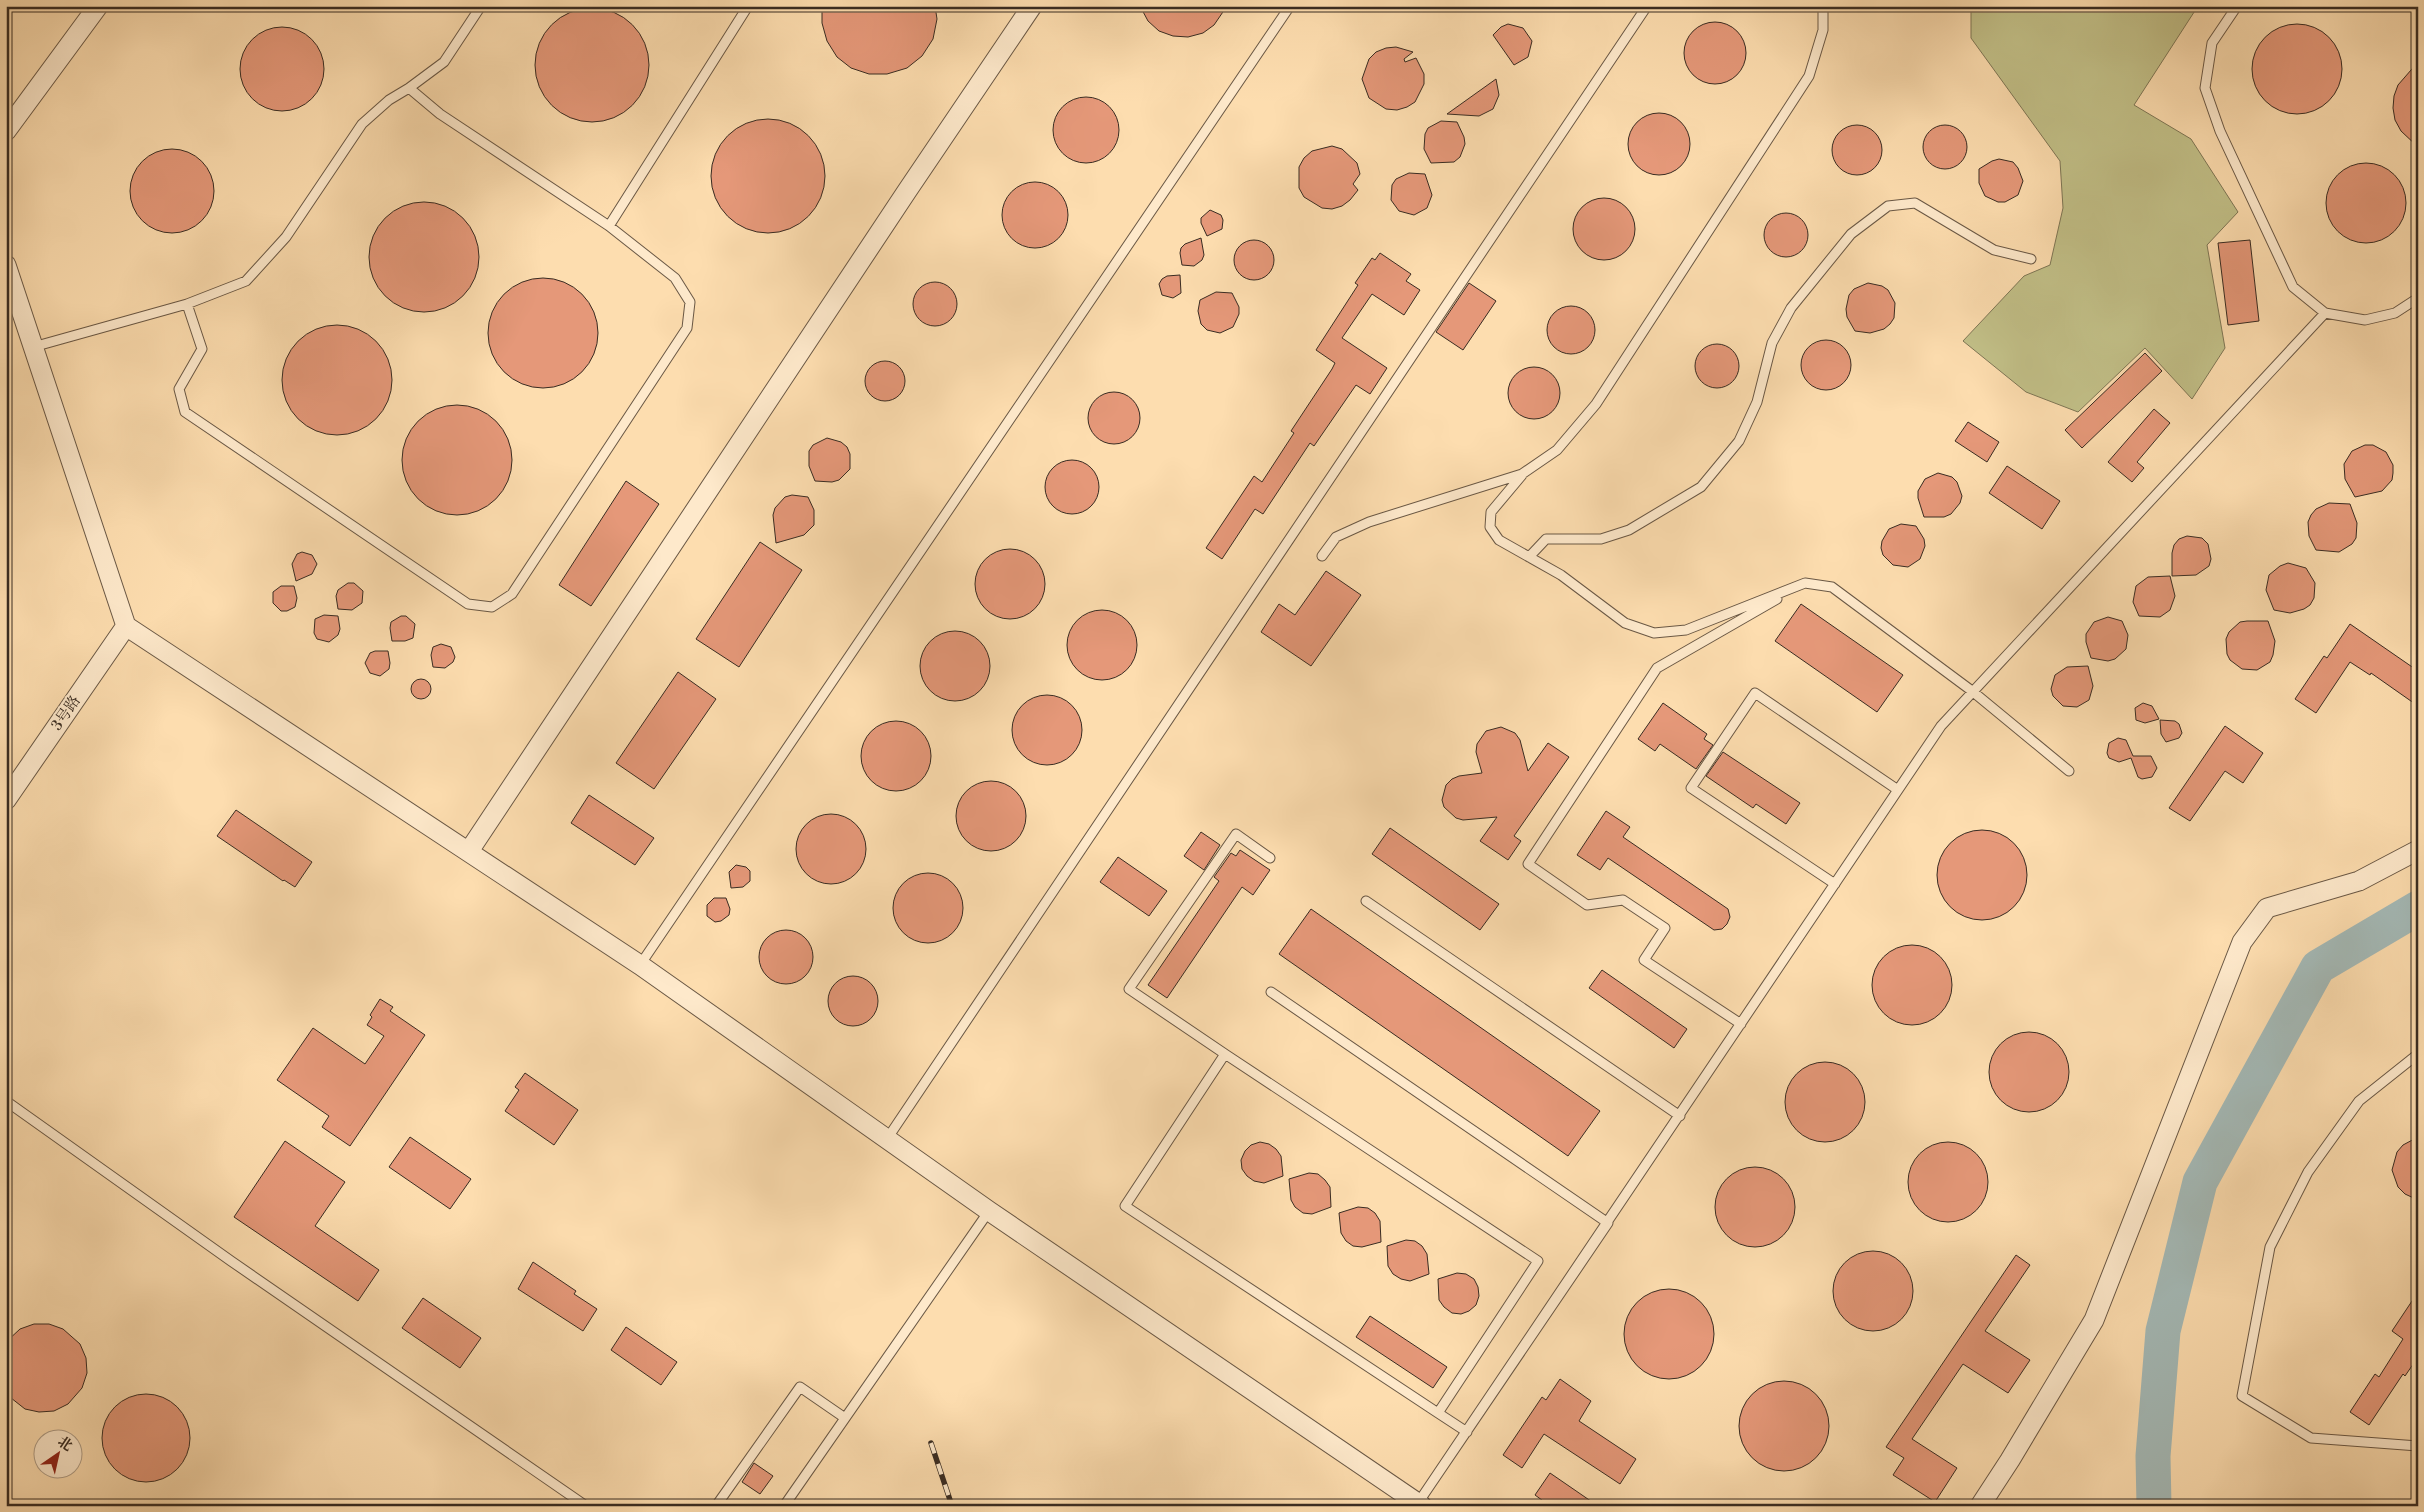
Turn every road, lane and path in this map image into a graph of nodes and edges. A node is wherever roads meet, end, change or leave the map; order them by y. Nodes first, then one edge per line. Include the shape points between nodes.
1 (98, 6) edge
2 (481, 6) edge
3 (748, 6) edge
4 (1032, 6) edge
5 (1290, 6) edge
6 (1647, 6) edge
7 (1823, 6) edge
8 (2237, 6) edge
9 (409, 88) junction
10 (6, 131) edge
11 (609, 226) junction
12 (2031, 259) dead end
13 (6, 266) edge
14 (2418, 298) edge
15 (187, 304) junction
16 (2324, 313) junction
17 (33, 347) junction
18 (1522, 474) junction
19 (1322, 556) dead end
20 (1529, 557) junction
21 (1805, 583) junction
22 (126, 626) junction
23 (1972, 691) junction
24 (2069, 771) dead end
25 (1898, 790) junction
26 (6, 800) edge
27 (2418, 850) edge
28 (469, 851) junction
29 (1270, 858) dead end
30 (1835, 884) junction
31 (1366, 901) dead end
32 (640, 965) junction
33 (1271, 992) dead end
34 (1741, 1024) junction
35 (1225, 1054) junction
36 (2418, 1054) edge
37 (6, 1101) edge
38 (1680, 1116) junction
39 (887, 1139) junction
40 (989, 1211) junction
41 (1608, 1223) junction
42 (1438, 1413) junction
43 (845, 1418) junction
44 (1467, 1432) junction
45 (2418, 1446) edge
46 (1420, 1505) edge
47 (586, 1506) edge
48 (716, 1506) edge
49 (784, 1506) edge
50 (1980, 1506) edge

1 - 10 street
2 - 9 lane via 444,62
3 - 11 lane
4 - 28 street
5 - 32 lane
6 - 39 lane
7 - 18 lane via 1823,30 1809,76 1596,404 1558,450
8 - 16 lane via 2212,43 2205,88 2220,131 2293,286
9 - 11 lane via 440,114
9 - 15 lane via 362,124 286,238 246,281
11 - 15 lane via 675,278 690,302 687,328 512,594 492,607 468,604 186,412 179,389 202,349
12 - 20 lane via 1994,250 1915,203 1888,206 1851,234 1791,308 1772,343 1757,402 1739,441 1701,487 1629,530 1601,539 1546,539
13 - 17 street
14 - 16 lane via 2395,313 2365,320
15 - 17 lane
16 - 23 lane
17 - 22 street
18 - 19 lane via 1369,522 1336,537
18 - 20 lane via 1491,512 1490,527 1499,540
20 - 21 lane via 1560,575 1626,623 1654,633 1686,630
21 - 23 lane via 1832,587
21 - 34 lane via 1656,668 1528,864 1587,905 1624,900 1665,928 1644,960
22 - 26 street, 3号路
22 - 28 street
23 - 24 lane
23 - 25 lane via 1941,726
25 - 30 lane
25 - 30 lane via 1755,694 1696,780 1691,788
27 - 50 street via 2359,881 2267,908 2242,942 2094,1320
28 - 32 street
29 - 35 lane via 1236,834 1129,989
30 - 34 lane
31 - 38 lane
32 - 39 street
33 - 41 lane
34 - 38 lane
35 - 42 lane via 1125,1206
35 - 42 lane via 1538,1261
36 - 45 lane via 2359,1101 2308,1172 2270,1247 2242,1396 2311,1438
37 - 47 lane
38 - 41 lane
39 - 40 street
40 - 43 lane
40 - 46 street
41 - 44 lane
41 - 46 lane
42 - 44 lane
43 - 48 lane via 800,1387
43 - 49 lane
44 - 46 lane

